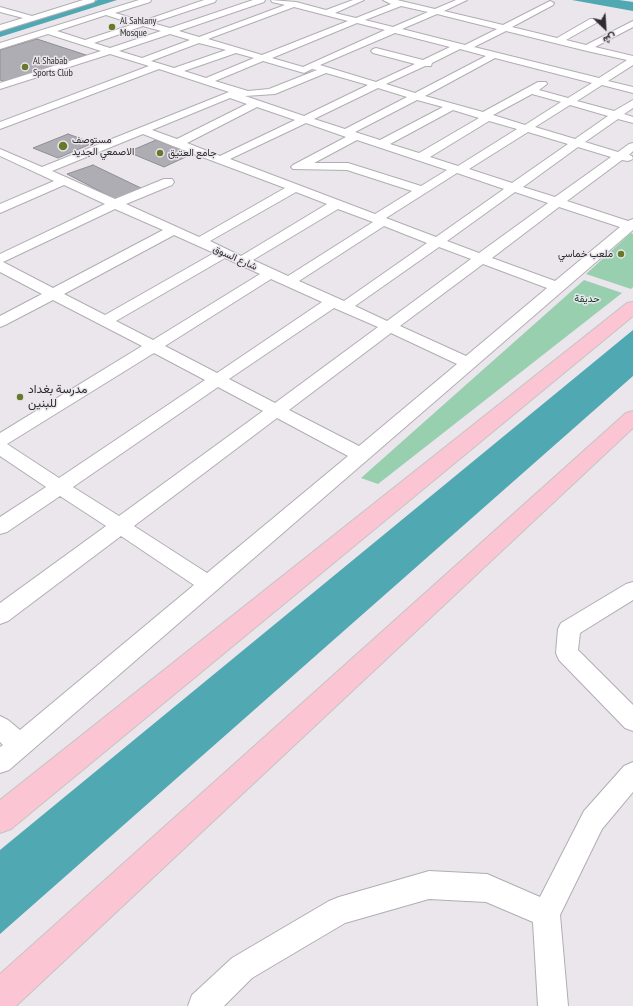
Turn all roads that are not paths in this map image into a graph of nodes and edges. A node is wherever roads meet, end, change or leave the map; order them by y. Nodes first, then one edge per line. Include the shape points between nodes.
1 (62, 0) edge
2 (147, 0) edge
3 (212, 0) edge
4 (261, 0) edge
5 (275, 0) edge
6 (307, 0) edge
7 (360, 0) edge
8 (387, 0) edge
9 (417, 0) edge
10 (463, 0) edge
11 (179, 2) dead end
12 (550, 3) dead end
13 (78, 4) junction
14 (100, 4) edge
15 (403, 4) junction
16 (294, 5) junction
17 (194, 6) junction
18 (0, 8) edge
19 (436, 12) junction
20 (326, 13) junction
21 (221, 14) junction
22 (31, 18) junction
23 (357, 20) junction
24 (248, 21) junction
25 (475, 21) junction
26 (593, 21) dead end
27 (144, 23) junction
28 (633, 24) edge
29 (462, 27) dead end
30 (0, 28) edge
31 (506, 28) junction
32 (394, 30) junction
33 (48, 31) junction
34 (171, 31) junction
35 (413, 34) junction
36 (448, 34) dead end
37 (541, 37) junction
38 (199, 39) junction
39 (435, 40) junction
40 (559, 41) junction
41 (85, 43) junction
42 (528, 43) dead end
43 (0, 46) edge
44 (462, 47) junction
45 (590, 48) junction
46 (236, 50) junction
47 (514, 50) dead end
48 (109, 51) junction
49 (498, 56) junction
50 (581, 56) dead end
51 (263, 58) junction
52 (633, 60) edge
53 (141, 61) junction
54 (424, 63) junction
55 (569, 64) dead end
56 (158, 66) junction
57 (344, 66) dead end
58 (308, 68) junction
59 (174, 71) junction
60 (329, 71) junction
61 (559, 71) junction
62 (462, 72) junction
63 (206, 81) junction
64 (601, 82) junction
65 (1, 85) edge
66 (377, 85) junction
67 (530, 90) junction
68 (633, 90) edge
69 (239, 94) junction
70 (416, 96) junction
71 (569, 101) junction
72 (633, 103) edge
73 (257, 104) junction
74 (452, 106) junction
75 (616, 115) junction
76 (486, 117) junction
77 (170, 119) junction
78 (305, 119) junction
79 (633, 120) edge
80 (0, 126) edge
81 (206, 129) junction
82 (527, 129) junction
83 (142, 130) junction
84 (351, 134) junction
85 (577, 143) junction
86 (177, 144) junction
87 (381, 144) junction
88 (0, 152) edge
89 (629, 154) edge
90 (421, 157) junction
91 (15, 159) junction
92 (220, 160) junction
93 (0, 165) edge
94 (297, 167) junction
95 (458, 169) junction
96 (42, 171) junction
97 (273, 180) junction
98 (63, 181) junction
99 (168, 182) dead end
100 (295, 188) junction
101 (514, 188) junction
102 (421, 190) junction
103 (558, 202) junction
104 (115, 204) junction
105 (337, 204) junction
106 (0, 209) edge
107 (379, 220) junction
108 (631, 224) edge
109 (173, 230) junction
110 (199, 242) junction
111 (437, 242) junction
112 (224, 253) junction
113 (0, 259) edge
114 (481, 259) junction
115 (242, 261) junction
116 (0, 266) edge
117 (270, 274) junction
118 (288, 282) junction
119 (557, 287) junction
120 (54, 294) junction
121 (338, 304) junction
122 (633, 307) edge
123 (105, 321) junction
124 (0, 322) edge
125 (389, 327) junction
126 (153, 346) junction
127 (469, 363) junction
128 (217, 380) junction
129 (276, 411) junction
130 (633, 417) edge
131 (0, 441) edge
132 (0, 448) edge
133 (361, 455) junction
134 (60, 486) junction
135 (120, 526) junction
136 (0, 527) edge
137 (210, 585) junction
138 (633, 590) edge
139 (0, 615) edge
140 (633, 721) edge
141 (0, 727) edge
142 (20, 745) junction
143 (0, 762) edge
144 (633, 774) edge
145 (0, 819) edge
146 (546, 914) junction
147 (0, 997) edge
148 (203, 1006) edge
149 (553, 1006) edge

1 - 13 street
2 - 14 street via 122,8
3 - 17 street
4 - 21 street
5 - 16 street
6 - 16 street
7 - 20 street
8 - 15 street
9 - 15 street
10 - 19 street
11 - 17 street
12 - 31 street
13 - 14 street
13 - 22 street
14 - 27 street
14 - 33 street
15 - 19 street
15 - 23 street
16 - 20 street
16 - 24 street
17 - 21 street
17 - 27 street
18 - 22 street
19 - 25 street
19 - 32 street
20 - 23 street
21 - 24 street
21 - 34 street
22 - 30 street
23 - 32 street
23 - 51 street
24 - 38 street
25 - 29 street
25 - 31 street
26 - 40 street
27 - 34 street
27 - 41 street
28 - 45 street
31 - 37 street
31 - 44 street
32 - 35 street
32 - 58 street
33 - 41 street
33 - 43 street
34 - 38 street
34 - 48 street
35 - 39 street
35 - 54 street via 373,53
36 - 39 street
37 - 40 street
37 - 42 street
38 - 46 street
38 - 53 street
39 - 44 street
40 - 45 street
41 - 48 street
44 - 49 street
44 - 54 street
45 - 50 street
45 - 52 street
46 - 51 street
46 - 59 street
47 - 49 street
48 - 53 street
48 - 65 street
49 - 61 street
49 - 62 street
51 - 58 street
51 - 63 street
52 - 64 street
53 - 56 street
54 - 62 street
54 - 66 street
55 - 61 street
56 - 59 street
56 - 80 street
57 - 60 street
58 - 60 street
58 - 69 street
59 - 63 street
60 - 66 street
60 - 69 street via 271,92
61 - 64 street
61 - 67 street
62 - 70 street
63 - 69 street
64 - 68 street
64 - 71 street
66 - 70 street
66 - 78 street
67 - 71 street
67 - 76 street
69 - 73 street
69 - 77 street
70 - 74 street
70 - 84 street
71 - 75 street
71 - 82 street
72 - 75 street
73 - 78 street
73 - 81 street
74 - 76 street
74 - 87 street
75 - 79 street
75 - 85 street
76 - 82 street
76 - 90 street
77 - 81 street
77 - 83 street
78 - 84 street
78 - 92 street
81 - 86 street
82 - 85 street
82 - 95 street
83 - 86 street
83 - 96 street
84 - 87 street
84 - 94 street
85 - 89 street
85 - 101 street
86 - 92 street
87 - 90 street
88 - 91 street, شارع السوق
89 - 103 street
90 - 95 street
91 - 93 street
91 - 96 street, شارع السوق
92 - 97 street
94 - 97 street
94 - 102 street via 348,167
95 - 101 street
95 - 102 street
96 - 98 street, شارع السوق
97 - 100 street
98 - 104 street, شارع السوق
98 - 106 street
99 - 104 street
100 - 105 street
100 - 110 street
101 - 103 street
101 - 111 street
102 - 107 street
103 - 108 street
103 - 114 street
104 - 109 street, شارع السوق
104 - 113 street
105 - 107 street
105 - 115 street
107 - 111 street
107 - 118 street
108 - 119 street
109 - 110 street, شارع السوق
109 - 120 street
110 - 112 street, شارع السوق
111 - 114 street
111 - 121 street
112 - 115 street, شارع السوق
112 - 123 street
114 - 119 street
114 - 125 street
115 - 117 street, شارع السوق
116 - 120 street
117 - 118 street, شارع السوق
117 - 126 street
118 - 121 street, شارع السوق
119 - 127 street
120 - 123 street
120 - 124 street
121 - 125 street, شارع السوق
121 - 128 street
122 - 145 main road
123 - 126 street
125 - 127 street, شارع السوق
125 - 129 street
126 - 128 street
126 - 131 street
127 - 133 street
128 - 129 street
128 - 134 street
129 - 133 street
129 - 135 street
130 - 147 main road
132 - 134 street
133 - 137 street
134 - 135 street
134 - 136 street
135 - 137 street
135 - 139 street
137 - 142 street
138 - 140 street via 569,629 567,653
141 - 142 street
142 - 143 street
144 - 146 street via 593,820
146 - 148 street via 487,888 429,885 339,911 242,968
146 - 149 street

